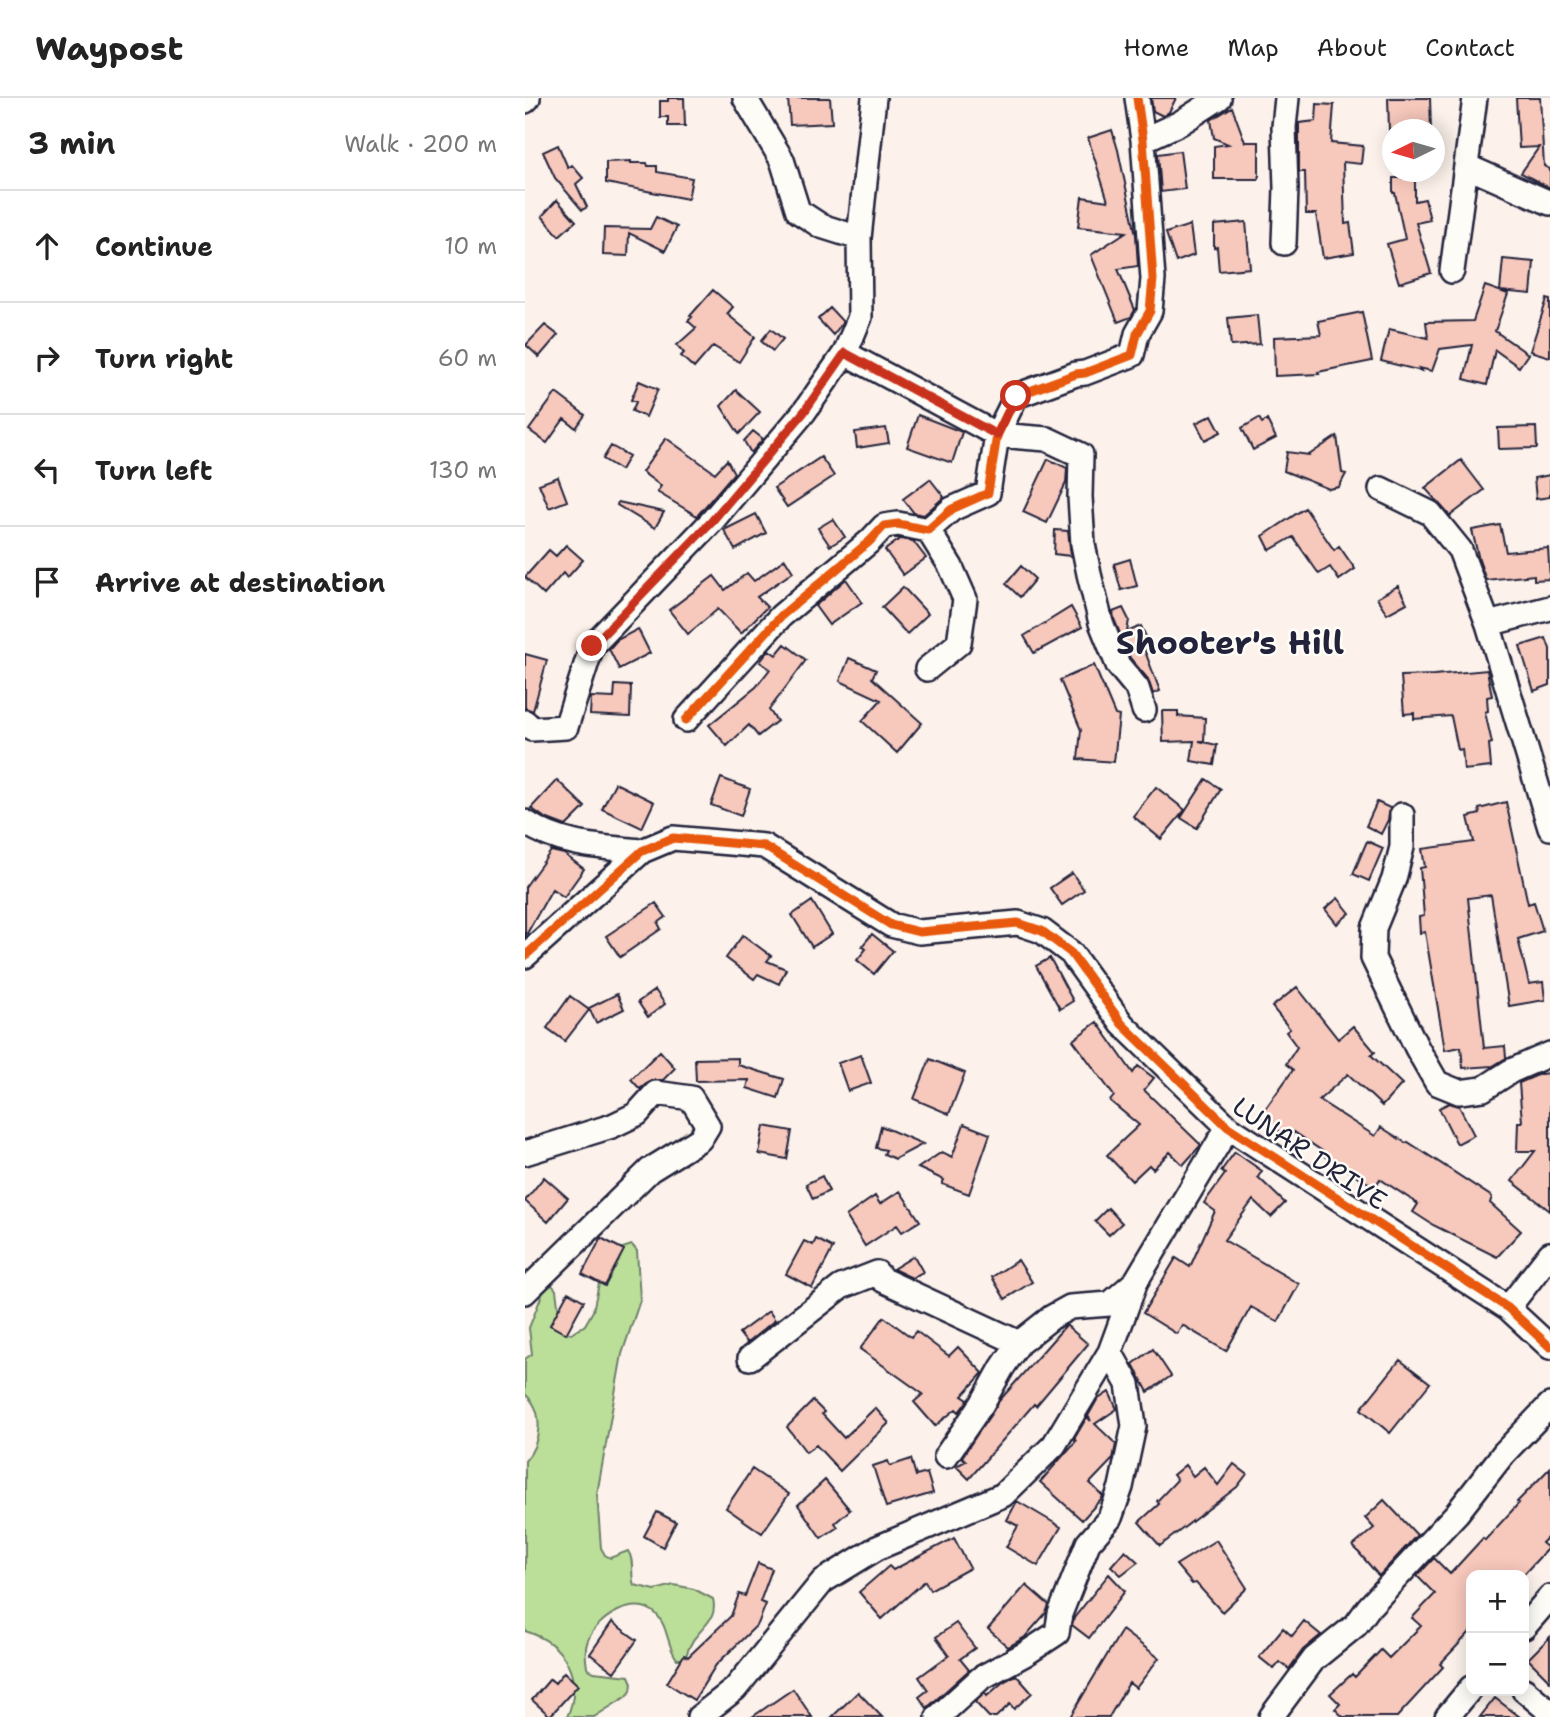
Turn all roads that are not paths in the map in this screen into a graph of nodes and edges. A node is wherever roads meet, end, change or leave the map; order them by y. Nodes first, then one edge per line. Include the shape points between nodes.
1 (745, 98) edge
2 (874, 98) edge
3 (1137, 98) edge
4 (1219, 98) edge
5 (1287, 98) edge
6 (1475, 98) edge
7 (1143, 140) junction
8 (1466, 166) junction
9 (1550, 203) edge
10 (859, 238) junction
11 (1284, 243) dead end
12 (1452, 271) dead end
13 (845, 353) junction
14 (997, 435) junction
15 (1381, 489) dead end
16 (927, 530) junction
17 (1550, 608) edge
18 (1488, 624) junction
19 (927, 669) dead end
20 (1145, 710) dead end
21 (686, 720) dead end
22 (525, 722) edge
23 (1402, 815) dead end
24 (525, 822) edge
25 (1550, 828) edge
26 (642, 851) junction
27 (525, 956) edge
28 (1550, 1054) edge
29 (1228, 1127) junction
30 (525, 1153) edge
31 (1550, 1254) edge
32 (1136, 1281) junction
33 (525, 1292) edge
34 (1508, 1308) junction
35 (1019, 1343) junction
36 (1550, 1347) edge
37 (1110, 1352) junction
38 (750, 1358) dead end
39 (1550, 1405) edge
40 (946, 1456) dead end
41 (1550, 1597) edge
42 (1529, 1621) edge
43 (1466, 1694) edge
44 (1529, 1694) edge
45 (1550, 1712) edge
46 (699, 1717) edge
47 (938, 1717) edge
48 (1271, 1717) edge
49 (1447, 1717) edge

1 - 10 street via 782,160 798,211 821,226
2 - 10 street
3 - 7 street
4 - 7 street
5 - 11 street
6 - 8 street
7 - 14 street via 1153,279 1150,312 1132,355 1016,396
8 - 9 street
8 - 12 street
10 - 13 street via 860,317
13 - 14 street
13 - 22 street via 804,412 712,521 592,646 566,727 532,729
14 - 16 street via 988,493 952,509
14 - 20 street via 1047,439 1081,456 1083,544 1101,623
15 - 18 street via 1430,513 1460,550
16 - 19 street via 965,599 959,643
16 - 21 street via 884,526 781,616
17 - 18 street
18 - 25 street
23 - 28 street via 1402,847 1374,928 1373,958 1437,1083 1459,1093 1483,1089
24 - 26 street via 565,842
26 - 27 street, LUNAR DRIVE
26 - 29 street, LUNAR DRIVE via 673,838 764,846 891,925 919,932 1018,923 1042,931 1071,953 1122,1024
29 - 32 street
29 - 34 street, LUNAR DRIVE
30 - 33 street via 612,1126 637,1114 656,1093 691,1098 708,1126 700,1139 650,1170
31 - 34 street
32 - 35 street via 1110,1304 1070,1307
32 - 37 street
34 - 36 street, LUNAR DRIVE
35 - 38 street via 883,1280 877,1273 841,1287
35 - 40 street
37 - 46 street via 1054,1445 1003,1495 877,1548 823,1581 735,1689
37 - 47 street via 1128,1384 1135,1426 1121,1487 1109,1518 1088,1543 1057,1633 981,1678
39 - 48 street via 1356,1625 1314,1659
41 - 42 street
43 - 49 street
44 - 45 street

